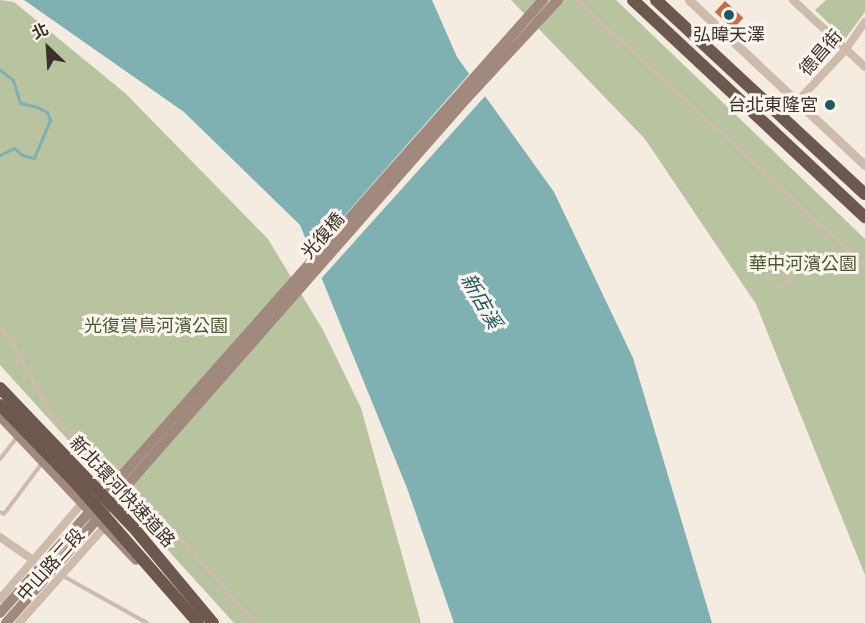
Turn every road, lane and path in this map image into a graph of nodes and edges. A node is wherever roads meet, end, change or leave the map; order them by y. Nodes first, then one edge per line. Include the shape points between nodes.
1 (543, 0) edge
2 (558, 0) edge
3 (577, 0) edge
4 (656, 0) edge
5 (688, 0) edge
6 (793, 0) edge
7 (636, 3) edge
8 (865, 22) edge
9 (846, 49) junction
10 (865, 67) edge
11 (798, 102) junction
12 (865, 165) edge
13 (865, 194) edge
14 (865, 217) edge
15 (856, 257) junction
16 (865, 266) edge
17 (779, 289) dead end
18 (0, 328) edge
19 (0, 390) edge
20 (0, 405) edge
21 (0, 416) edge
22 (18, 436) junction
23 (0, 459) edge
24 (43, 462) junction
25 (114, 467) junction
26 (92, 489) junction
27 (111, 493) junction
28 (83, 503) junction
29 (0, 512) edge
30 (117, 514) junction
31 (105, 527) junction
32 (0, 537) edge
33 (33, 560) junction
34 (63, 576) junction
35 (0, 598) edge
36 (0, 613) edge
37 (6, 623) edge
38 (19, 623) edge
39 (147, 623) edge
40 (191, 623) edge
41 (198, 623) edge
42 (208, 623) edge
43 (213, 623) edge
44 (256, 623) edge

1 - 27 main road, 光復橋, bridge
2 - 27 main road, 光復橋, bridge
3 - 15 lane
4 - 13 highway
5 - 11 street
6 - 9 street
7 - 14 highway
8 - 9 street, 德昌街
9 - 10 street
9 - 11 street, 德昌街
11 - 12 street
15 - 16 lane
15 - 17 lane via 818,259 803,265
18 - 25 lane via 10,338 51,416 96,459 99,456
19 - 26 main road
19 - 43 highway, 新北環河快速道路, bridge via 133,527
20 - 41 highway, 新北環河快速道路, bridge via 73,480
21 - 22 main road
22 - 23 lane
22 - 24 main road
24 - 28 main road
24 - 29 lane via 4,514
25 - 26 street, 中山路二段
25 - 44 lane via 158,510
26 - 28 street, 中山路二段
26 - 30 street
27 - 36 main road, bridge
27 - 37 main road, bridge
28 - 31 main road
28 - 33 street, 中山路二段
30 - 31 street, 中山路二段
30 - 42 main road
31 - 34 street, 中山路二段
31 - 40 main road
32 - 33 street
33 - 35 street, 中山路二段
34 - 38 street, 中山路二段
34 - 39 lane

